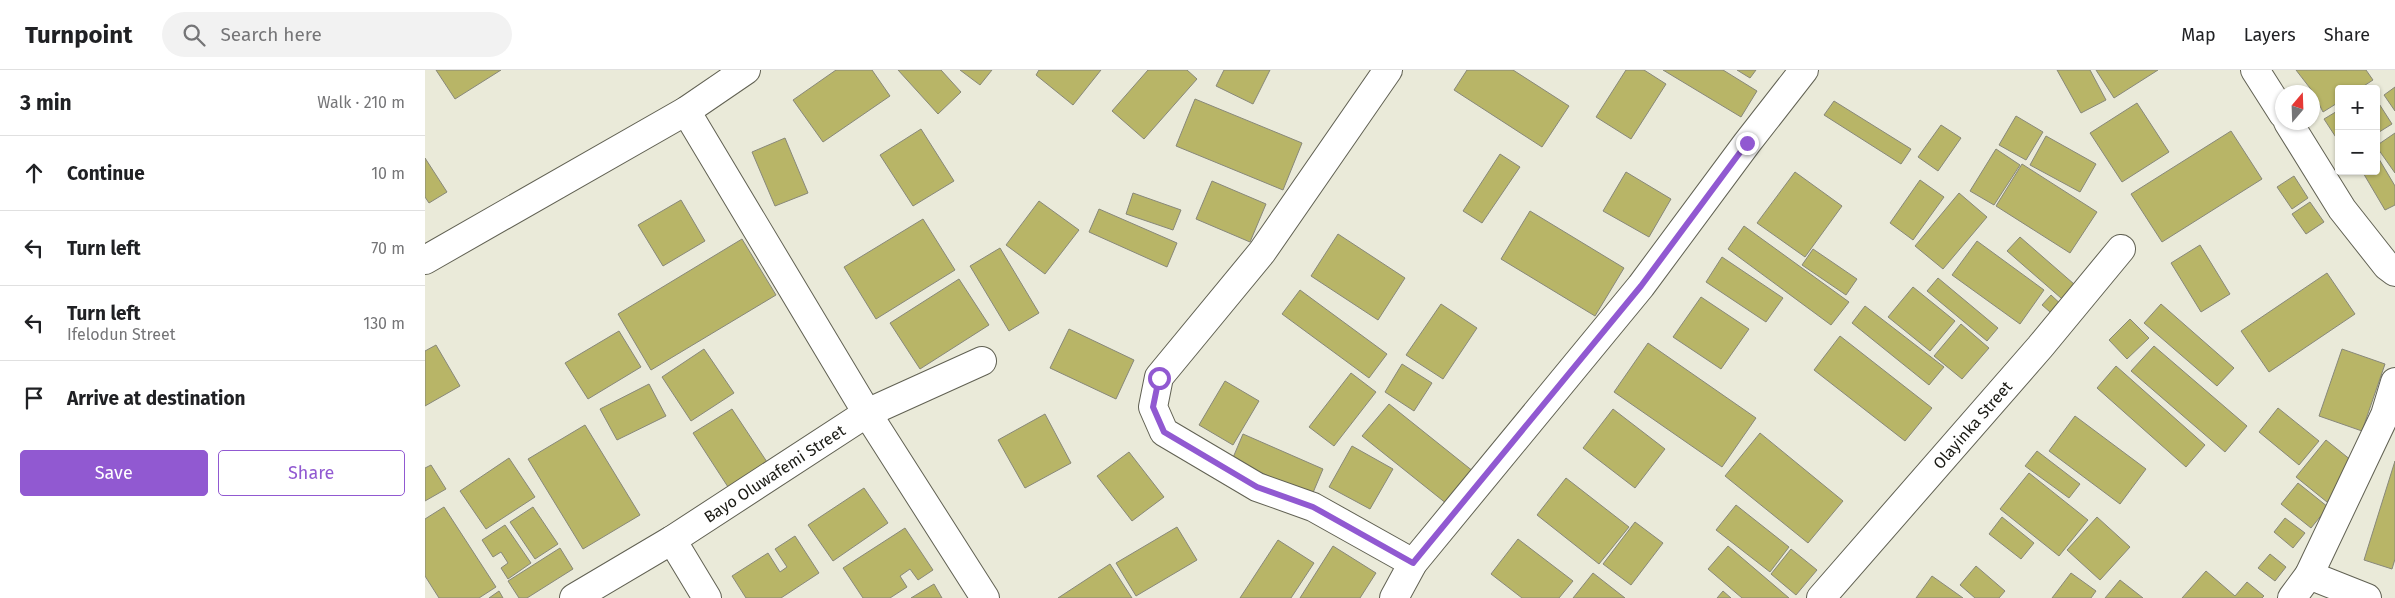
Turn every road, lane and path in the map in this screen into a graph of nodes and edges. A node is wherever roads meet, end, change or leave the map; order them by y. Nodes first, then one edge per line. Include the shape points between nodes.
1 (746, 70) edge
2 (1389, 70) edge
3 (1804, 70) edge
4 (2255, 70) edge
5 (2275, 101) edge
6 (687, 110) junction
7 (2293, 130) edge
8 (2121, 249) dead end
9 (425, 260) edge
10 (2392, 264) edge
11 (981, 361) dead end
12 (2395, 382) edge
13 (867, 413) junction
14 (672, 540) junction
15 (1413, 563) junction
16 (2309, 575) junction
17 (574, 598) edge
18 (707, 598) edge
19 (985, 598) edge
20 (1394, 598) edge
21 (1821, 598) edge
22 (2292, 598) edge
23 (2367, 598) edge

1 - 6 street
2 - 15 street via 1262,252 1159,378 1153,407 1164,432 1257,487 1313,507
3 - 15 street via 1641,286
4 - 5 street
6 - 9 street
6 - 13 street
7 - 10 street via 2342,209
8 - 21 street, Olayinka Street via 2041,347
11 - 13 street, Bayo Oluwafemi Street
12 - 16 street via 2385,415
13 - 14 street, Bayo Oluwafemi Street
13 - 19 street
14 - 17 street, Bayo Oluwafemi Street
14 - 18 street
15 - 20 street
16 - 22 street
16 - 23 street

